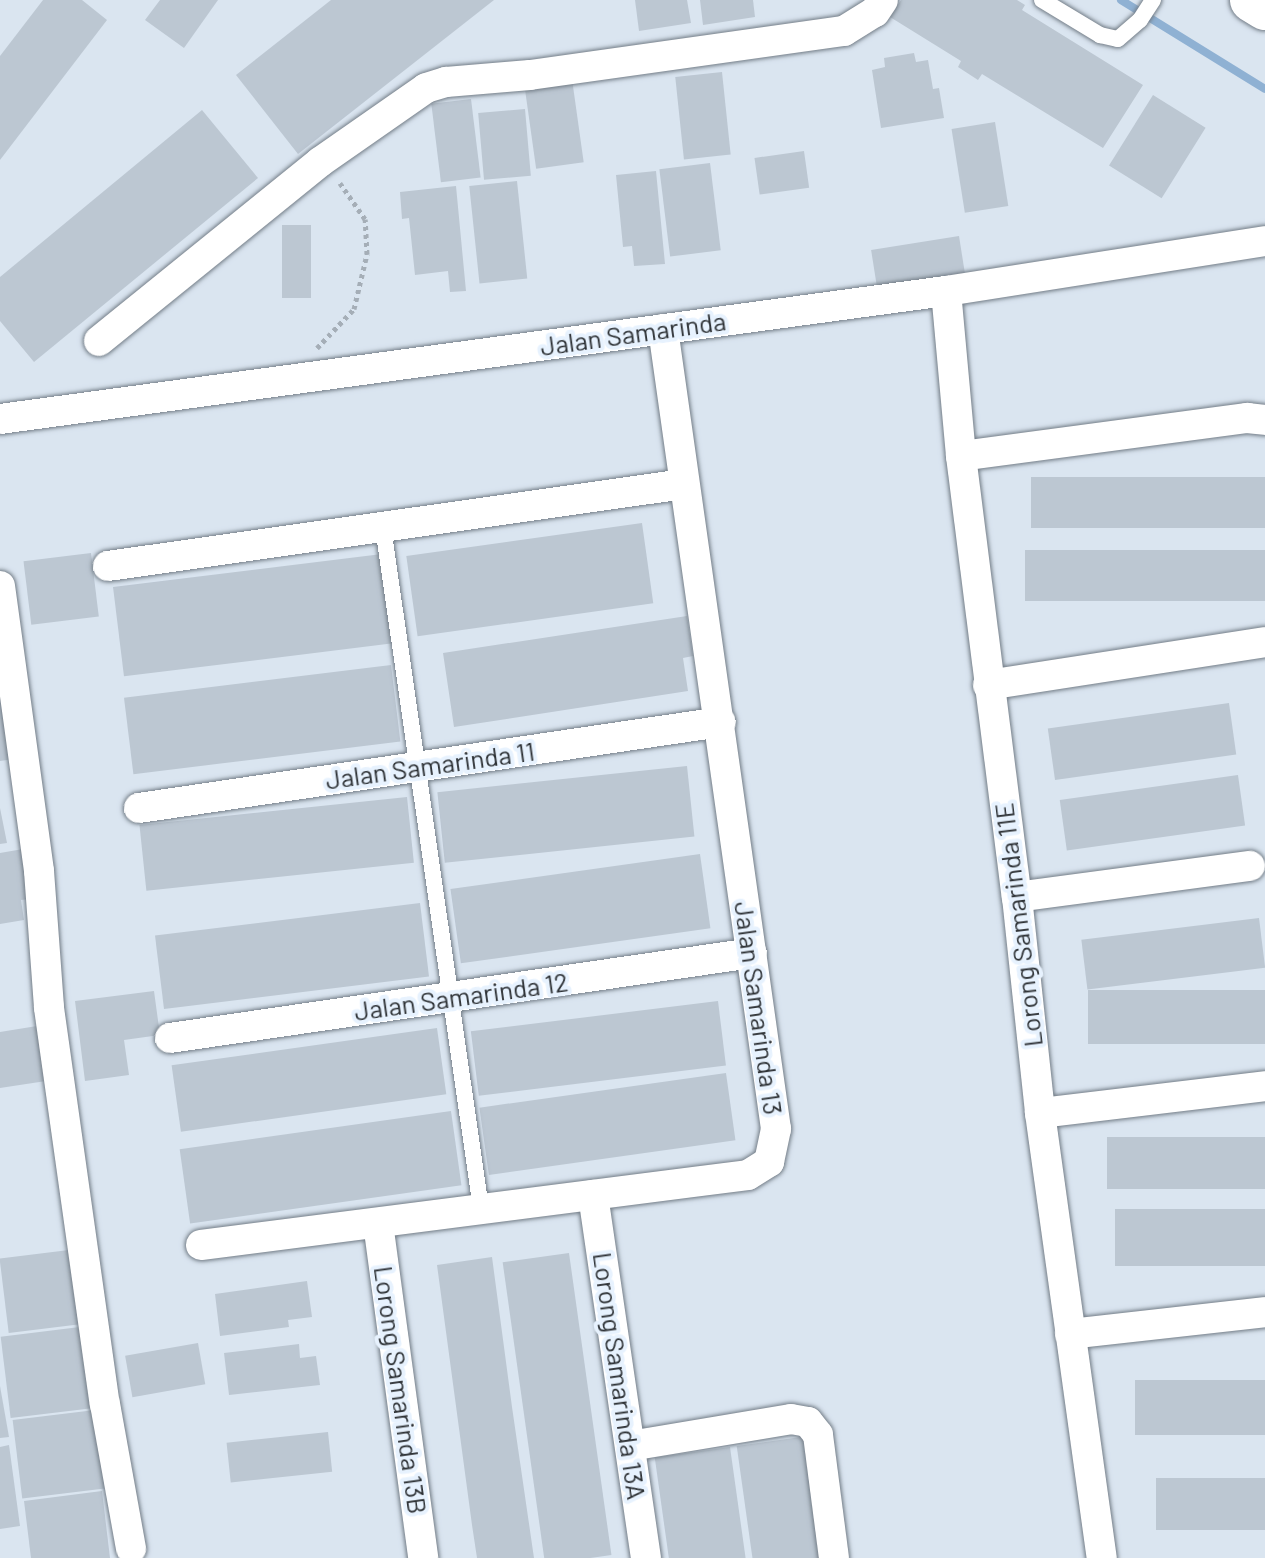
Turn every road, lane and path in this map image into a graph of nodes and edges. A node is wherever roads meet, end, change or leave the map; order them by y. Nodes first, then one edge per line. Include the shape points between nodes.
1 (883, 0) edge
2 (1042, 0) edge
3 (1252, 0) edge
4 (1151, 2) edge
5 (1265, 8) edge
6 (320, 162) junction
7 (1265, 241) edge
8 (946, 291) junction
9 (663, 329) junction
10 (99, 341) dead end
11 (316, 376) junction
12 (0, 419) edge
13 (1265, 420) edge
14 (961, 456) junction
15 (684, 484) junction
16 (383, 527) junction
17 (108, 566) dead end
18 (0, 586) edge
19 (1265, 642) edge
20 (988, 685) junction
21 (721, 722) junction
22 (416, 766) junction
23 (139, 808) dead end
24 (1250, 866) dead end
25 (1017, 897) junction
26 (752, 953) junction
27 (449, 997) junction
28 (170, 1038) dead end
29 (1265, 1086) edge
30 (1040, 1113) junction
31 (593, 1195) junction
32 (481, 1209) junction
33 (378, 1223) junction
34 (201, 1245) dead end
35 (1265, 1312) edge
36 (1070, 1334) junction
37 (630, 1446) junction
38 (131, 1549) dead end
39 (423, 1558) edge
40 (646, 1558) edge
41 (834, 1558) edge
42 (1102, 1558) edge

1 - 6 street via 861,23 844,31 446,82 400,103
2 - 4 lane via 1118,39
3 - 5 main road
6 - 10 street
6 - 11 path via 365,219 367,254 354,309 318,346
7 - 8 street, Jalan Samarinda
8 - 9 street, Jalan Samarinda
8 - 14 street, Lorong Samarinda 11E
9 - 11 street, Jalan Samarinda
9 - 15 street, Jalan Samarinda 13
11 - 12 street, Jalan Samarinda
13 - 14 street via 1247,418
14 - 20 street, Lorong Samarinda 11E
15 - 16 street
15 - 21 street, Jalan Samarinda 13
16 - 17 street
16 - 22 lane
18 - 38 street via 39,871 51,1023
19 - 20 street
20 - 25 street, Lorong Samarinda 11E
21 - 22 street, Jalan Samarinda 11
21 - 26 street, Jalan Samarinda 13
22 - 23 street, Jalan Samarinda 11
22 - 27 lane
24 - 25 street
25 - 30 street, Lorong Samarinda 11E
26 - 27 street, Jalan Samarinda 12
26 - 31 street, Jalan Samarinda 13 via 776,1129 769,1162 748,1175
27 - 28 street, Jalan Samarinda 12
27 - 32 lane
29 - 30 street
30 - 36 street, Lorong Samarinda 11E
31 - 32 street, Jalan Samarinda 13
31 - 37 street, Lorong Samarinda 13A
32 - 33 street, Jalan Samarinda 13
33 - 34 street, Jalan Samarinda 13
33 - 39 street, Lorong Samarinda 13B
35 - 36 street
36 - 42 street, Lorong Samarinda 11E
37 - 40 street, Lorong Samarinda 13A
37 - 41 street via 791,1419 808,1422 818,1435

